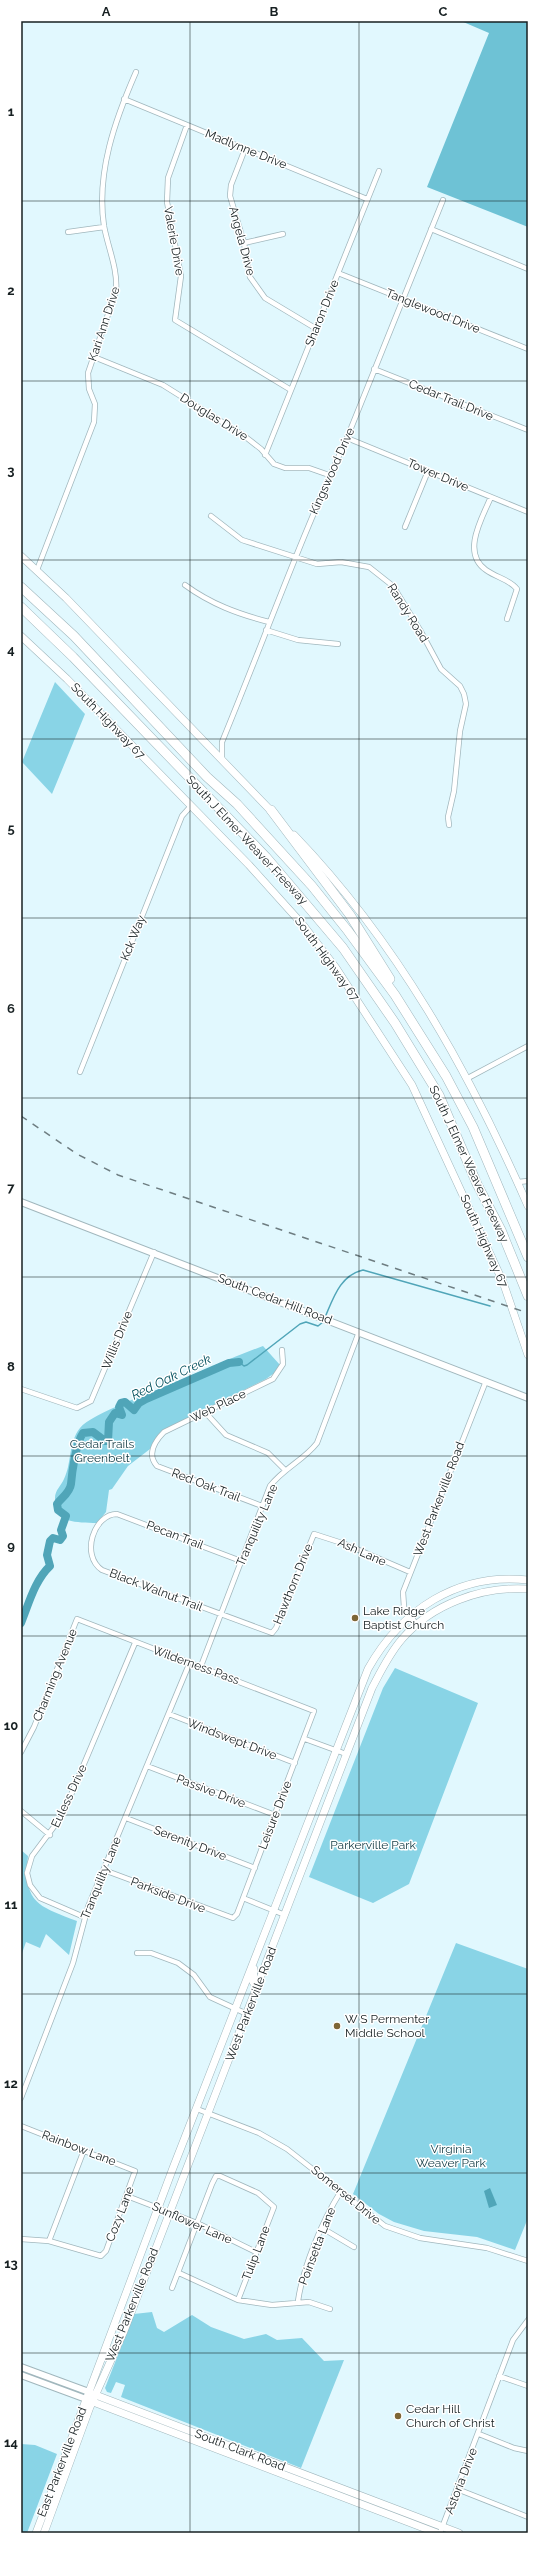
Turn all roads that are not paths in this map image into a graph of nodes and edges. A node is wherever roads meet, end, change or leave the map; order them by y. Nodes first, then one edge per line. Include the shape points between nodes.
1 (136, 72) dead end
2 (124, 98) junction
3 (187, 125) junction
4 (245, 149) junction
5 (379, 171) dead end
6 (367, 199) junction
7 (443, 200) dead end
8 (104, 227) junction
9 (431, 229) junction
10 (68, 232) dead end
11 (283, 234) dead end
12 (244, 243) junction
13 (528, 269) edge
14 (338, 273) junction
15 (403, 299) junction
16 (315, 328) junction
17 (528, 349) edge
18 (94, 357) junction
19 (374, 369) junction
20 (291, 390) junction
21 (528, 430) edge
22 (347, 438) junction
23 (266, 455) junction
24 (428, 471) junction
25 (330, 475) junction
26 (491, 497) junction
27 (528, 512) edge
28 (211, 516) dead end
29 (405, 527) dead end
30 (21, 556) edge
31 (295, 556) junction
32 (37, 570) junction
33 (185, 585) dead end
34 (21, 587) edge
35 (21, 607) edge
36 (507, 619) dead end
37 (269, 622) junction
38 (266, 630) junction
39 (21, 636) edge
40 (338, 644) dead end
41 (222, 742) junction
42 (210, 748) junction
43 (222, 762) junction
44 (190, 807) junction
45 (271, 810) junction
46 (449, 825) dead end
47 (395, 995) junction
48 (528, 1046) edge
49 (80, 1072) dead end
50 (468, 1078) junction
51 (528, 1181) edge
52 (518, 1182) junction
53 (21, 1202) edge
54 (528, 1206) edge
55 (154, 1252) junction
56 (528, 1257) edge
57 (528, 1296) edge
58 (359, 1332) junction
59 (282, 1350) dead end
60 (528, 1355) edge
61 (486, 1382) junction
62 (21, 1389) edge
63 (528, 1398) edge
64 (205, 1412) junction
65 (152, 1461) joint
66 (285, 1470) junction
67 (262, 1506) junction
68 (108, 1515) joint
69 (314, 1534) joint
70 (241, 1561) junction
71 (410, 1572) junction
72 (528, 1580) edge
73 (528, 1589) edge
74 (220, 1615) junction
75 (410, 1616) junction
76 (77, 1619) joint
77 (417, 1625) junction
78 (272, 1633) joint
79 (135, 1643) junction
80 (190, 1662) junction
81 (201, 1666) junction
82 (361, 1684) junction
83 (372, 1688) junction
84 (314, 1711) joint
85 (169, 1714) junction
86 (305, 1738) junction
87 (336, 1750) junction
88 (21, 1752) edge
89 (346, 1754) junction
90 (296, 1763) junction
91 (147, 1766) junction
92 (21, 1811) edge
93 (275, 1815) junction
94 (126, 1818) junction
95 (50, 1836) junction
96 (297, 1849) junction
97 (254, 1868) junction
98 (104, 1870) junction
99 (294, 1890) junction
100 (243, 1898) junction
101 (273, 1911) junction
102 (285, 1915) junction
103 (84, 1917) junction
104 (233, 1918) joint
105 (261, 1942) junction
106 (137, 1953) dead end
107 (257, 1987) junction
108 (235, 2010) junction
109 (247, 2014) junction
110 (21, 2098) edge
111 (197, 2109) junction
112 (208, 2113) junction
113 (21, 2126) edge
114 (84, 2150) junction
115 (135, 2171) joint
116 (341, 2191) junction
117 (127, 2196) junction
118 (158, 2208) junction
119 (169, 2212) junction
120 (197, 2223) junction
121 (322, 2228) junction
122 (21, 2239) edge
123 (49, 2241) junction
124 (354, 2247) dead end
125 (256, 2252) junction
126 (528, 2261) edge
127 (179, 2273) junction
128 (172, 2288) dead end
129 (238, 2300) junction
130 (298, 2302) junction
131 (330, 2309) dead end
132 (528, 2320) edge
133 (21, 2367) edge
134 (21, 2375) edge
135 (499, 2376) junction
136 (528, 2386) edge
137 (91, 2397) junction
138 (479, 2434) junction
139 (528, 2451) edge
140 (341, 2488) junction
141 (457, 2489) junction
142 (338, 2495) junction
143 (396, 2509) junction
144 (394, 2516) junction
145 (528, 2517) edge
146 (442, 2530) edge
147 (36, 2533) edge
148 (44, 2533) edge
149 (437, 2533) edge
150 (459, 2533) edge

1 - 2 street, Kari Ann Drive
2 - 3 street, Madlynne Drive
2 - 8 street, Kari Ann Drive via 104,165
3 - 4 street, Madlynne Drive
3 - 20 street, Valerie Drive via 171,168 167,202 181,276 175,320
4 - 6 street, Madlynne Drive
4 - 12 street, Angela Drive via 231,185 230,196
5 - 6 street, Sharon Drive
6 - 14 street, Sharon Drive
7 - 9 street, Kingswood Drive
8 - 10 street
8 - 18 street, Kari Ann Drive via 117,280 116,291
9 - 13 street
9 - 15 street, Kingswood Drive
11 - 12 street
12 - 16 street, Angela Drive via 250,277 265,298
14 - 15 street, Tanglewood Drive
14 - 16 street, Sharon Drive
15 - 17 street, Tanglewood Drive
15 - 19 street, Kingswood Drive
16 - 20 street, Sharon Drive
18 - 23 street, Douglas Drive via 163,385 243,435
18 - 32 street, Kari Ann Drive via 87,378 95,404 94,422
19 - 21 street, Cedar Trail Drive
19 - 22 street, Kingswood Drive
20 - 23 street, Sharon Drive
22 - 24 street, Tower Drive
22 - 25 street, Kingswood Drive
23 - 25 street, Douglas Drive via 279,467 309,468
24 - 26 street, Tower Drive
24 - 29 street
25 - 31 street, Kingswood Drive
26 - 27 street, Tower Drive
26 - 36 street via 475,535 474,554 484,569 511,582 517,589
28 - 31 street, Randy Road via 242,540
30 - 32 main road
31 - 37 street, Kingswood Drive
31 - 46 street, Randy Road via 317,564 369,566 385,577 420,630 441,669 460,686 466,704 460,731
32 - 42 main road
33 - 37 street via 199,596 228,610
34 - 47 highway, South J Elmer Weaver Freeway via 74,636 207,777 265,834 312,886
35 - 57 highway, South J Elmer Weaver Freeway via 73,657 266,857 323,922 355,964 439,1095 477,1184 501,1230
37 - 38 street, Kingswood Drive
38 - 40 street via 298,640
38 - 41 street, Kingswood Drive
39 - 44 main road, South Highway 67 via 78,690
41 - 42 street
41 - 43 street, Kingswood Drive
42 - 43 main road
43 - 45 main road
44 - 49 street, Kck Way via 182,816
44 - 60 main road, South Highway 67 via 250,865 303,925 391,1050 436,1134 494,1261
45 - 47 highway via 358,928 395,988
45 - 50 main road via 318,860 394,957 433,1016
47 - 56 highway, South J Elmer Weaver Freeway via 446,1076 473,1127
48 - 50 street
50 - 52 main road
51 - 52 street
52 - 54 main road
53 - 55 street, South Cedar Hill Road
55 - 58 street, South Cedar Hill Road
55 - 62 street, Willis Drive via 91,1401 77,1408
58 - 61 street, South Cedar Hill Road
58 - 66 street, Tranquility Lane via 317,1443 309,1454
59 - 64 street, Web Place via 283,1364 272,1379
61 - 63 street, South Cedar Hill Road
61 - 71 street, West Parkerville Road
64 - 65 street, Web Place via 160,1436 151,1453
64 - 66 street via 226,1435 268,1453
65 - 67 street, Red Oak Trail via 157,1466
66 - 67 street, Tranquility Lane via 270,1486
67 - 70 street, Tranquility Lane
68 - 70 street, Pecan Trail via 123,1515
68 - 74 street, Black Walnut Trail via 100,1521 91,1542 91,1558 95,1565
69 - 71 street, Ash Lane via 345,1544
69 - 78 street, Hawthorn Drive
70 - 74 street, Tranquility Lane
71 - 75 street, West Parkerville Road via 402,1599
72 - 75 main road via 493,1580 457,1588 430,1600
73 - 77 main road via 497,1590 468,1596 442,1608
74 - 78 street, Black Walnut Trail
74 - 81 street, Tranquility Lane
75 - 77 street, West Parkerville Road
75 - 82 main road, West Parkerville Road via 384,1643
76 - 79 street, Wilderness Pass
76 - 88 street, Charming Avenue via 34,1727
77 - 83 main road, West Parkerville Road via 395,1648
79 - 80 street, Wilderness Pass
79 - 95 street, Euless Drive via 62,1816
80 - 81 street, Wilderness Pass
80 - 85 street, Tranquility Lane
81 - 84 street, Wilderness Pass
82 - 83 main road
82 - 87 main road, West Parkerville Road
83 - 89 main road, West Parkerville Road
84 - 86 street, Leisure Drive
85 - 90 street, Windswept Drive
85 - 91 street, Tranquility Lane
86 - 87 street
86 - 90 street, Leisure Drive
87 - 89 street
87 - 96 main road, West Parkerville Road
89 - 99 main road, West Parkerville Road
90 - 93 street, Leisure Drive
91 - 93 street, Passive Drive
91 - 94 street, Tranquility Lane
92 - 95 street
93 - 97 street, Leisure Drive
94 - 97 street, Serenity Drive
94 - 98 street, Tranquility Lane
95 - 103 street, Euless Drive via 29,1863 27,1873 30,1885 40,1898
96 - 99 main road via 289,1881 289,1887
96 - 101 main road, West Parkerville Road
97 - 100 street, Leisure Drive
98 - 103 street, Tranquility Lane
98 - 104 street, Parkside Drive
99 - 102 main road, West Parkerville Road
100 - 101 street
100 - 104 street, Leisure Drive
101 - 102 street
101 - 105 main road, West Parkerville Road
102 - 107 main road, West Parkerville Road
103 - 110 street, Tranquility Lane via 73,1963
105 - 107 main road via 252,1975 252,1982
105 - 108 main road, West Parkerville Road
106 - 108 street via 151,1953 178,1963 194,1975 210,1997
107 - 109 main road, West Parkerville Road
108 - 109 street
108 - 111 main road, West Parkerville Road
109 - 112 main road, West Parkerville Road
111 - 112 street, Somerset Drive
111 - 118 main road, West Parkerville Road
112 - 116 street, Somerset Drive via 259,2133 287,2149
112 - 119 main road, West Parkerville Road
113 - 114 street, Rainbow Lane
114 - 115 street, Rainbow Lane
114 - 123 street
115 - 117 street, Cozy Lane
116 - 121 street, Poinsetta Lane
116 - 126 street, Somerset Drive via 376,2221 399,2232 420,2238 486,2248
117 - 118 street, Sunflower Lane
117 - 123 street, Cozy Lane via 106,2251 101,2256
118 - 119 street, Sunflower Lane
118 - 137 main road, West Parkerville Road
119 - 120 street, Sunflower Lane
119 - 137 main road, West Parkerville Road via 124,2331
120 - 125 street, Sunflower Lane
120 - 125 street, Tulip Lane via 216,2176 245,2186 269,2200 274,2207
120 - 127 street
121 - 124 street
121 - 130 street, Poinsetta Lane via 300,2289
122 - 123 street
125 - 129 street, Tulip Lane
127 - 128 street
127 - 129 street
129 - 130 street via 272,2305
130 - 131 street
132 - 135 street, Astoria Drive via 513,2340
133 - 137 street, South Clark Road
134 - 137 street, South Clark Road
135 - 136 street
135 - 138 street, Astoria Drive
137 - 140 main road, South Clark Road
137 - 142 main road, South Clark Road
137 - 147 main road, East Parkerville Road
137 - 148 main road, East Parkerville Road
138 - 139 street
138 - 141 street, Astoria Drive
140 - 142 main road
140 - 143 main road, South Clark Road
141 - 145 street
141 - 146 street, Astoria Drive
142 - 144 main road, South Clark Road
143 - 144 main road
143 - 146 main road, South Clark Road
144 - 149 main road, South Clark Road
146 - 150 main road, South Clark Road

